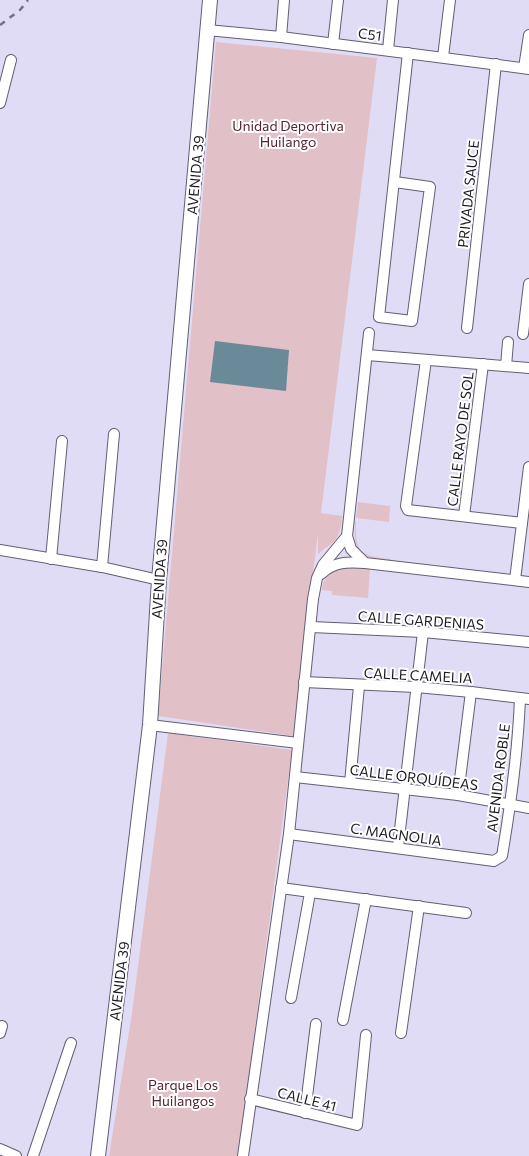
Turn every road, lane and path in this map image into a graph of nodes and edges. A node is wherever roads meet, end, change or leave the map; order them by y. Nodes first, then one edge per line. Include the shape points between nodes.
1 (210, 0) edge
2 (284, 0) edge
3 (338, 0) edge
4 (393, 0) edge
5 (450, 0) edge
6 (207, 30) junction
7 (529, 35) edge
8 (280, 37) junction
9 (333, 44) junction
10 (388, 50) junction
11 (408, 53) junction
12 (443, 57) junction
13 (11, 60) dead end
14 (496, 64) junction
15 (526, 69) edge
16 (0, 103) edge
17 (395, 182) junction
18 (529, 284) edge
19 (467, 328) dead end
20 (369, 333) dead end
21 (523, 334) dead end
22 (508, 342) dead end
23 (367, 355) junction
24 (426, 360) junction
25 (483, 364) junction
26 (506, 366) junction
27 (529, 368) edge
28 (114, 434) dead end
29 (62, 441) dead end
30 (529, 467) edge
31 (464, 516) junction
32 (522, 523) junction
33 (347, 536) junction
34 (0, 550) edge
35 (51, 559) junction
36 (365, 563) junction
37 (102, 567) junction
38 (317, 578) junction
39 (159, 580) junction
40 (515, 580) junction
41 (529, 582) edge
42 (311, 627) junction
43 (423, 632) junction
44 (529, 642) edge
45 (304, 682) junction
46 (359, 686) junction
47 (416, 687) junction
48 (471, 692) junction
49 (524, 698) edge
50 (150, 725) junction
51 (298, 743) junction
52 (295, 776) junction
53 (350, 782) junction
54 (405, 789) junction
55 (458, 795) junction
56 (511, 803) junction
57 (529, 808) edge
58 (289, 834) junction
59 (398, 847) junction
60 (499, 860) joint
61 (280, 888) junction
62 (310, 893) junction
63 (366, 899) junction
64 (419, 906) junction
65 (466, 913) dead end
66 (291, 998) dead end
67 (343, 1020) dead end
68 (316, 1024) dead end
69 (401, 1033) dead end
70 (366, 1035) dead end
71 (71, 1043) dead end
72 (250, 1099) junction
73 (305, 1113) junction
74 (0, 1150) edge
75 (16, 1156) edge
76 (33, 1156) edge
77 (98, 1156) edge
78 (243, 1156) edge

1 - 6 street, AVENIDA 39
2 - 8 street
3 - 9 street
4 - 10 street
5 - 12 street
6 - 8 street, C51
6 - 39 street, AVENIDA 39
7 - 15 street
8 - 9 street, C51
9 - 10 street, C51
10 - 11 street, C51
11 - 12 street, C51
11 - 17 street
12 - 14 street, C51
13 - 16 street
14 - 15 street, C51
14 - 19 street, PRIVADA SAUCE
17 - 17 street via 430,187 412,320 379,317
18 - 21 street
20 - 23 street
22 - 26 street
23 - 24 street
23 - 33 street
24 - 25 street
24 - 31 street via 406,506 408,510
25 - 26 street
25 - 31 street, CALLE RAYO DE SOL
26 - 27 street
28 - 37 street
29 - 35 street
30 - 32 street
31 - 32 street
32 - 40 street
33 - 36 street via 352,549
33 - 38 street via 323,565
34 - 35 street
35 - 37 street
36 - 38 street via 342,562 328,567
36 - 40 street
37 - 39 street
38 - 42 street
39 - 50 street, AVENIDA 39
40 - 41 street
42 - 43 street, CALLE GARDENIAS
42 - 45 street
43 - 44 street, CALLE GARDENIAS
43 - 47 street
45 - 46 street, CALLE CAMELIA
45 - 51 street
46 - 47 street, CALLE CAMELIA
46 - 53 street
47 - 48 street, CALLE CAMELIA
47 - 54 street
48 - 49 street, CALLE CAMELIA
48 - 55 street
49 - 56 street, AVENIDA ROBLE
50 - 51 street
50 - 77 street, AVENIDA 39
51 - 52 street
52 - 53 street, CALLE ORQUÍDEAS
52 - 58 street
53 - 54 street, CALLE ORQUÍDEAS
54 - 55 street, CALLE ORQUÍDEAS
54 - 59 street
55 - 56 street, CALLE ORQUÍDEAS
56 - 57 street, CALLE ORQUÍDEAS
56 - 60 street, AVENIDA ROBLE
58 - 59 street, C. MAGNOLIA
58 - 61 street
59 - 60 street, C. MAGNOLIA
61 - 62 street
61 - 72 street
62 - 63 street
62 - 66 street
63 - 64 street
63 - 67 street
64 - 65 street
64 - 69 street
68 - 73 street
70 - 73 street, CALLE 41 via 357,1126
71 - 76 street
72 - 73 street, CALLE 41
72 - 78 street
74 - 75 street

